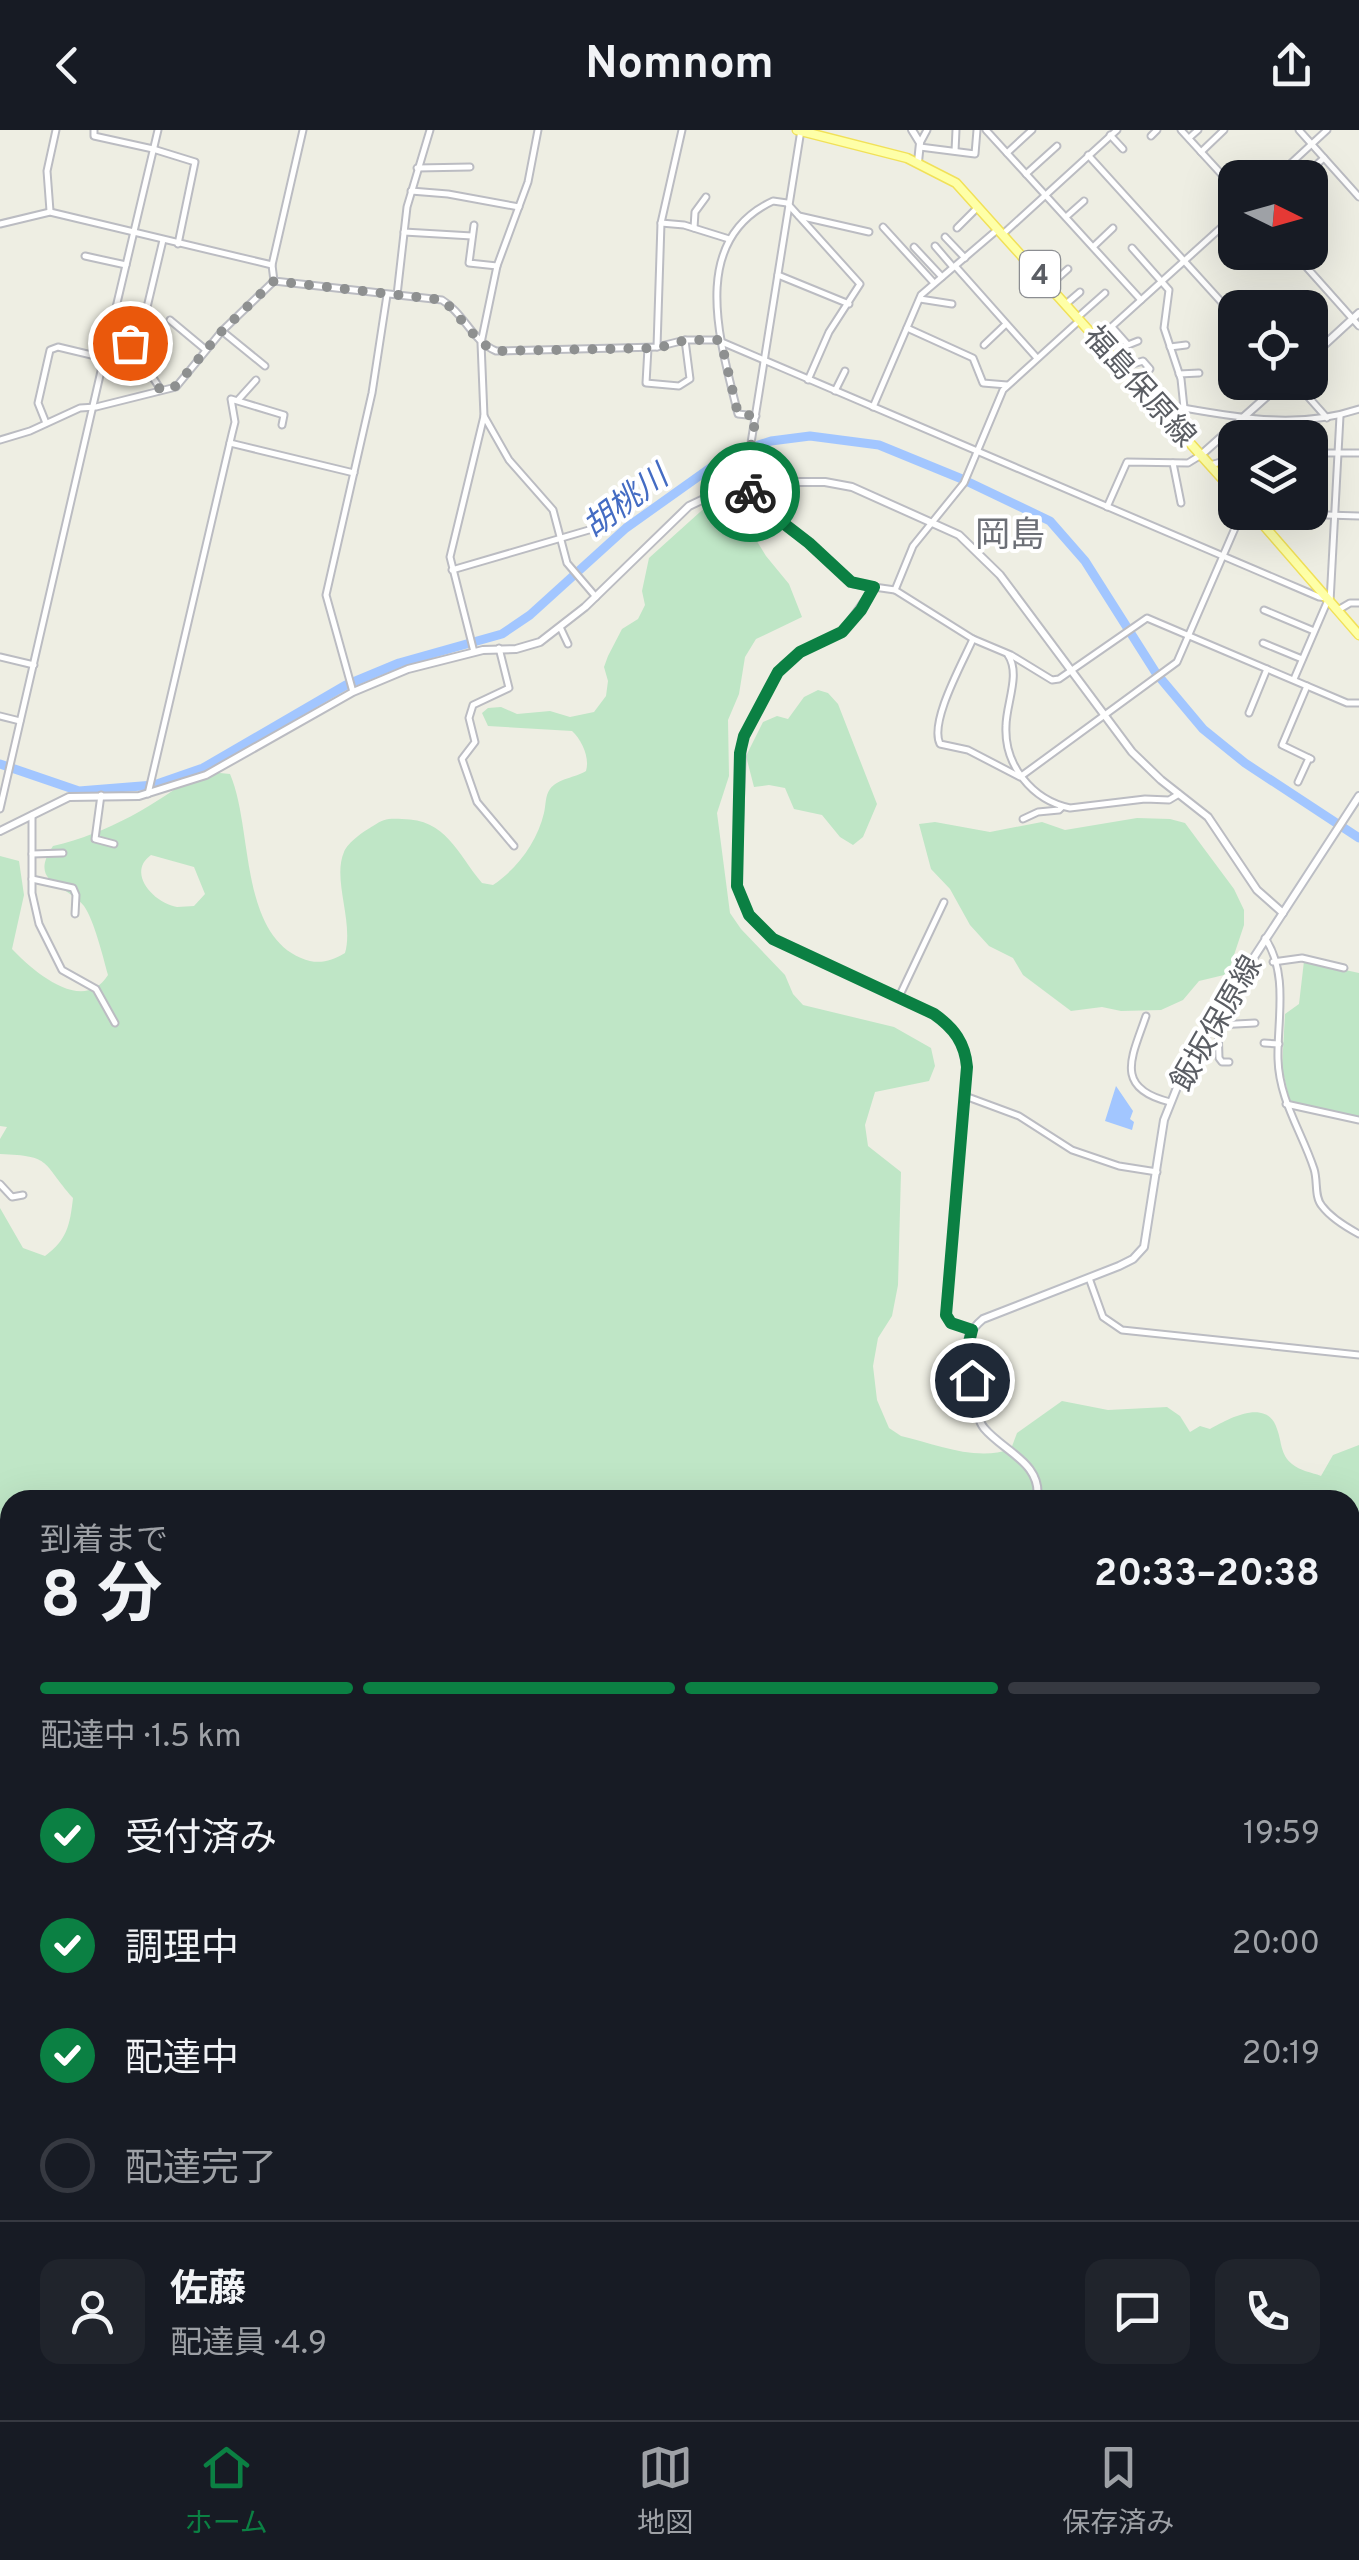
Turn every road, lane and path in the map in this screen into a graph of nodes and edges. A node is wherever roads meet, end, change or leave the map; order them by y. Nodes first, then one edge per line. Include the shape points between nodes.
1 (56, 130) edge
2 (94, 130) edge
3 (158, 130) edge
4 (303, 130) edge
5 (430, 130) edge
6 (538, 130) edge
7 (682, 130) edge
8 (800, 130) edge
9 (912, 130) edge
10 (927, 130) edge
11 (956, 130) edge
12 (976, 130) edge
13 (986, 130) edge
14 (1032, 130) edge
15 (1103, 130) edge
16 (1157, 130) edge
17 (1181, 130) edge
18 (1198, 130) edge
19 (1224, 130) edge
20 (1299, 130) edge
21 (1327, 130) edge
22 (1112, 134) edge
23 (1151, 136) dead end
24 (1189, 138) junction
25 (1312, 144) junction
26 (920, 145) junction
27 (1057, 146) dead end
28 (154, 148) junction
29 (1123, 149) dead end
30 (955, 151) junction
31 (1201, 152) junction
32 (1007, 153) junction
33 (1088, 155) junction
34 (1324, 158) junction
35 (1295, 160) edge
36 (1322, 160) edge
37 (918, 162) junction
38 (417, 168) junction
39 (470, 168) dead end
40 (1218, 170) edge
41 (1026, 174) junction
42 (411, 191) junction
43 (1046, 195) junction
44 (706, 196) dead end
45 (1359, 196) edge
46 (1084, 201) dead end
47 (789, 206) junction
48 (979, 206) junction
49 (519, 207) junction
50 (50, 212) junction
51 (798, 216) junction
52 (1066, 217) junction
53 (661, 223) junction
54 (0, 224) edge
55 (474, 225) dead end
56 (883, 227) dead end
57 (694, 228) junction
58 (957, 228) dead end
59 (1113, 228) dead end
60 (1218, 230) edge
61 (1002, 231) junction
62 (134, 232) junction
63 (404, 232) junction
64 (870, 232) dead end
65 (472, 236) junction
66 (945, 237) dead end
67 (163, 240) junction
68 (730, 240) junction
69 (178, 244) junction
70 (934, 246) dead end
71 (1093, 246) junction
72 (914, 247) dead end
73 (1132, 248) dead end
74 (85, 256) dead end
75 (965, 258) junction
76 (1184, 261) junction
77 (126, 265) junction
78 (272, 266) junction
79 (497, 266) junction
80 (954, 266) junction
81 (1068, 269) dead end
82 (1310, 270) edge
83 (778, 275) junction
84 (942, 277) junction
85 (274, 281) junction
86 (1162, 281) junction
87 (934, 284) junction
88 (1050, 285) junction
89 (1080, 292) dead end
90 (1104, 293) dead end
91 (387, 294) junction
92 (397, 295) junction
93 (1218, 298) edge
94 (920, 300) junction
95 (1142, 300) junction
96 (848, 304) junction
97 (952, 304) dead end
98 (1066, 304) junction
99 (1079, 318) junction
100 (1357, 319) edge
101 (170, 320) dead end
102 (1006, 324) junction
103 (1112, 327) junction
104 (907, 328) junction
105 (222, 331) junction
106 (1098, 339) junction
107 (686, 340) junction
108 (1138, 340) dead end
109 (721, 341) junction
110 (481, 343) junction
111 (1328, 343) edge
112 (984, 345) dead end
113 (1186, 345) dead end
114 (1170, 347) junction
115 (648, 348) junction
116 (658, 348) junction
117 (206, 350) junction
118 (104, 358) junction
119 (1036, 358) junction
120 (765, 362) junction
121 (265, 366) dead end
122 (1123, 367) junction
123 (1150, 369) dead end
124 (844, 371) dead end
125 (1199, 373) dead end
126 (1179, 374) junction
127 (256, 380) dead end
128 (808, 380) junction
129 (1007, 385) junction
130 (161, 391) junction
131 (835, 391) junction
132 (238, 400) junction
133 (1264, 400) edge
134 (1311, 400) edge
135 (873, 407) junction
136 (93, 408) junction
137 (1184, 408) junction
138 (1160, 409) junction
139 (1359, 409) edge
140 (484, 416) junction
141 (756, 416) junction
142 (1340, 416) junction
143 (1328, 418) junction
144 (1243, 419) junction
145 (46, 423) junction
146 (282, 425) dead end
147 (0, 440) edge
148 (230, 444) junction
149 (977, 452) junction
150 (1328, 453) edge
151 (1338, 453) junction
152 (1359, 453) edge
153 (1201, 455) junction
154 (1173, 463) junction
155 (1218, 463) edge
156 (1210, 465) junction
157 (354, 473) junction
158 (1218, 474) edge
159 (750, 491) junction
160 (1181, 503) dead end
161 (1107, 507) junction
162 (1328, 515) edge
163 (1336, 515) junction
164 (1359, 516) edge
165 (934, 521) junction
166 (606, 525) dead end
167 (1235, 530) edge
168 (1267, 530) edge
169 (560, 536) junction
170 (1224, 556) junction
171 (452, 570) junction
172 (874, 587) junction
173 (895, 590) junction
174 (596, 597) junction
175 (1328, 600) junction
176 (1359, 604) edge
177 (1264, 610) dead end
178 (1338, 610) junction
179 (560, 627) junction
180 (1314, 631) junction
181 (1359, 635) edge
182 (1190, 637) junction
183 (973, 639) junction
184 (1263, 643) dead end
185 (568, 644) dead end
186 (499, 648) junction
187 (474, 652) junction
188 (0, 657) edge
189 (1302, 660) junction
190 (1016, 662) junction
191 (34, 665) junction
192 (1267, 669) junction
193 (1071, 670) junction
194 (1293, 680) junction
195 (1307, 686) junction
196 (353, 692) junction
197 (1359, 703) edge
198 (1249, 713) dead end
199 (0, 716) edge
200 (1105, 716) junction
201 (20, 721) junction
202 (1020, 778) junction
203 (1298, 782) dead end
204 (148, 794) junction
205 (1179, 794) junction
206 (101, 795) junction
207 (1359, 796) edge
208 (1062, 806) junction
209 (0, 809) edge
210 (32, 815) junction
211 (1023, 819) dead end
212 (0, 830) edge
213 (114, 844) dead end
214 (514, 846) dead end
215 (63, 853) dead end
216 (32, 854) junction
217 (32, 879) junction
218 (944, 902) dead end
219 (1283, 913) junction
220 (74, 914) dead end
221 (1265, 938) junction
222 (1274, 962) junction
223 (1344, 968) dead end
224 (899, 997) junction
225 (1146, 1016) dead end
226 (115, 1022) dead end
227 (1255, 1023) dead end
228 (1215, 1024) junction
229 (1264, 1042) dead end
230 (1279, 1044) junction
231 (1229, 1062) dead end
232 (965, 1096) junction
233 (1170, 1102) junction
234 (1286, 1104) junction
235 (1359, 1120) edge
236 (1157, 1172) junction
237 (0, 1184) edge
238 (23, 1195) dead end
239 (1359, 1234) edge
240 (1090, 1278) junction
241 (972, 1330) junction
242 (1359, 1355) edge
243 (1038, 1490) edge

1 - 50 street
2 - 28 street via 94,136
3 - 28 street
4 - 78 street
5 - 38 street
6 - 49 street
7 - 53 street
8 - 37 main road, 福島保原線 / 4
8 - 47 street
9 - 26 street
10 - 26 street
11 - 30 street
12 - 30 street via 975,154
13 - 32 street
14 - 32 street
15 - 22 street
16 - 23 street
17 - 24 street
18 - 24 street
19 - 31 street
20 - 25 street
21 - 25 street
22 - 29 street
22 - 33 street
24 - 31 street
25 - 34 street
25 - 35 street
26 - 30 street
26 - 37 street
27 - 41 street
28 - 62 street
28 - 69 street via 195,162
31 - 40 street
32 - 41 street
33 - 43 street
33 - 76 street
34 - 36 street
34 - 45 street
37 - 48 main road, 福島保原線 / 4 via 956,182
38 - 39 street
38 - 42 street
41 - 43 street
42 - 49 street
42 - 63 street
43 - 52 street
43 - 61 street
44 - 57 street
46 - 52 street
47 - 51 street
47 - 68 street via 767,203
47 - 83 street
48 - 58 street
48 - 61 main road, 福島保原線 / 4
49 - 79 street
50 - 54 street
50 - 62 street
51 - 64 street
51 - 96 street via 860,284
52 - 71 street
53 - 57 street
53 - 116 street
55 - 65 street
56 - 87 street
57 - 68 street
59 - 71 street
60 - 76 street
61 - 75 street
61 - 88 main road, 福島保原線 / 4
62 - 67 street
62 - 77 street
63 - 65 street
63 - 92 street
65 - 79 street via 469,263
66 - 75 street
67 - 69 street
67 - 130 street via 144,320 130,341
68 - 109 street via 716,287
69 - 78 street
70 - 80 street
71 - 95 street
72 - 84 street
73 - 86 street
74 - 77 street
75 - 80 street
76 - 86 street
76 - 93 street
77 - 118 street
78 - 85 street
79 - 110 street
80 - 84 street
80 - 102 street
81 - 88 street
82 - 100 street
83 - 96 street
83 - 120 street
84 - 87 street
85 - 91 street
85 - 105 street
86 - 95 street
86 - 114 street via 1169,291 1164,325
87 - 94 street
88 - 98 main road, 福島保原線 / 4
89 - 98 street
90 - 99 street
91 - 92 street
91 - 157 street
92 - 110 street via 446,301
94 - 97 street
94 - 104 street
95 - 103 street
96 - 128 street
98 - 99 main road, 福島保原線 / 4
99 - 106 main road, 福島保原線 / 4
99 - 119 street
100 - 111 street
101 - 117 street
102 - 112 street
102 - 119 street
103 - 106 street
103 - 108 street via 1128,345
104 - 129 street via 973,358 983,382
104 - 135 street
105 - 117 street
105 - 121 street
106 - 122 main road, 福島保原線 / 4
107 - 109 street
107 - 115 street via 690,379 679,386 646,383
107 - 116 street
109 - 120 street
109 - 141 street via 738,414
110 - 115 street via 496,351
110 - 140 street
113 - 114 street
114 - 126 street
115 - 116 street
117 - 130 street via 176,386
118 - 136 street
118 - 145 street via 50,350 38,403
119 - 129 street
120 - 128 street
120 - 141 street
122 - 123 street via 1142,361
122 - 138 main road, 福島保原線 / 4
124 - 131 street
125 - 126 street
126 - 137 street
127 - 132 street
128 - 131 street
129 - 149 street
130 - 136 street
131 - 135 street
132 - 146 street via 284,415
132 - 148 street via 231,399
133 - 144 street
134 - 143 street
135 - 149 street
136 - 145 street
136 - 191 street
137 - 138 street
137 - 144 street
138 - 153 main road, 福島保原線 / 4
139 - 142 street
140 - 169 street via 509,460 553,510
140 - 171 street via 450,554
141 - 159 street
142 - 143 street
142 - 151 street
143 - 144 street
144 - 153 street
145 - 147 street
148 - 157 street
148 - 204 street
149 - 161 street
149 - 165 street via 964,484
150 - 151 street
151 - 152 street
151 - 163 street
153 - 154 street
153 - 156 main road, 福島保原線 / 4
154 - 160 street
154 - 161 street via 1127,462
155 - 156 street
156 - 158 main road, 福島保原線 / 4
157 - 196 street via 326,595
159 - 165 street via 833,482
159 - 172 street via 851,582
159 - 174 street via 689,506
161 - 170 street
162 - 163 street
163 - 164 street
163 - 175 street
165 - 173 street via 910,551
165 - 193 street via 988,560
166 - 169 street
167 - 170 street
168 - 175 main road
169 - 171 street
169 - 174 street via 570,567
170 - 175 street
170 - 182 street
171 - 187 street
172 - 173 street
172 - 224 street via 842,632 783,666 746,729 737,886 749,915 773,939
173 - 183 street
174 - 179 street
175 - 178 main road
175 - 180 street
176 - 178 street
177 - 180 street
178 - 181 main road
179 - 185 street
179 - 186 street via 529,646
180 - 189 street
182 - 192 street
182 - 193 street via 1144,618
182 - 200 street via 1177,662
183 - 190 street
183 - 202 street via 938,719 937,739
184 - 189 street
186 - 187 street
186 - 214 street via 509,688 472,707 475,742 462,759 477,802
187 - 196 street
188 - 191 street
189 - 194 street
190 - 193 street via 1052,680
190 - 202 street via 1006,731
191 - 201 street
192 - 194 street
192 - 198 street
193 - 200 street
194 - 195 street
195 - 197 street
195 - 203 street via 1282,745 1310,759
196 - 204 street via 217,770
199 - 201 street
200 - 202 street
200 - 205 street via 1132,752
201 - 209 street
202 - 208 street
204 - 206 street
205 - 208 street via 1092,808
205 - 219 street via 1208,817 1257,890
206 - 210 street via 69,797
206 - 213 street via 94,839
207 - 219 street, 飯坂保原線
208 - 211 street
210 - 212 street
210 - 216 street
215 - 216 street
216 - 217 street
217 - 220 street via 73,888
217 - 226 street via 39,924 62,970 94,987
218 - 224 street
219 - 221 street, 飯坂保原線
221 - 222 street
221 - 228 street, 飯坂保原線
222 - 223 street via 1302,958
222 - 230 street via 1282,1003
224 - 232 street via 956,1033 966,1054
225 - 233 street via 1130,1072 1146,1095
227 - 228 street
228 - 231 street via 1219,1058
228 - 233 street, 飯坂保原線
229 - 230 street
230 - 234 street
232 - 236 street via 1019,1116 1072,1150
232 - 241 street via 946,1315
233 - 236 street, 飯坂保原線
234 - 235 street
234 - 239 street via 1316,1174 1319,1202
236 - 240 street, 飯坂保原線 via 1144,1247
237 - 238 street via 12,1197
240 - 241 street, 飯坂保原線 via 984,1319
240 - 242 street via 1103,1317 1122,1330
241 - 243 street via 968,1352 978,1418 1032,1472

